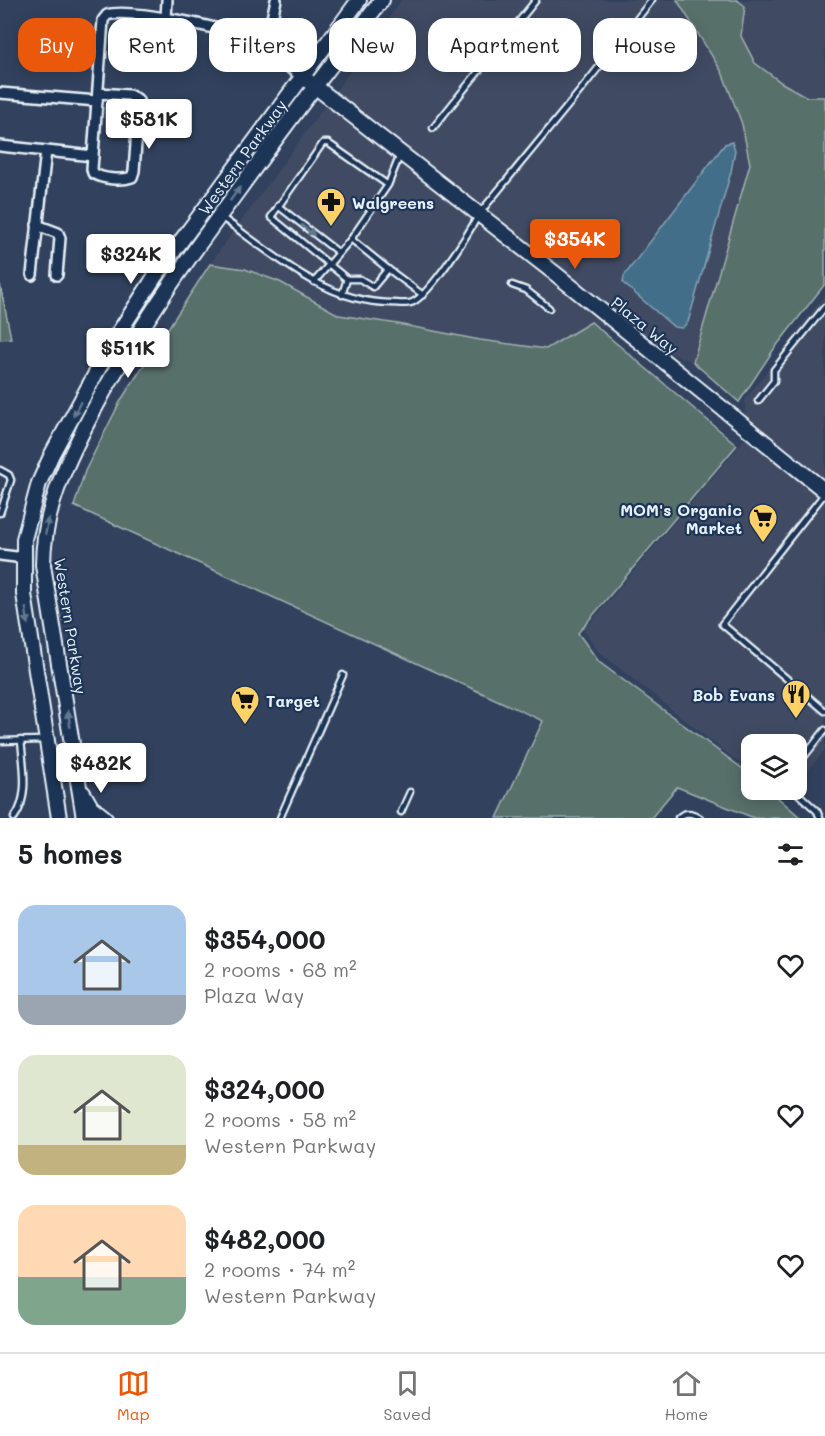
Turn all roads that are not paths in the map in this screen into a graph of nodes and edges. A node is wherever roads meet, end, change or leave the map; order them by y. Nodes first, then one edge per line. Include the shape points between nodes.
1 (167, 0) edge
2 (276, 0) edge
3 (359, 0) edge
4 (382, 0) edge
5 (536, 0) edge
6 (652, 0) edge
7 (157, 18) edge
8 (165, 18) edge
9 (272, 18) edge
10 (296, 72) edge
11 (302, 76) junction
12 (315, 86) junction
13 (0, 93) edge
14 (97, 97) junction
15 (433, 128) dead end
16 (0, 146) edge
17 (45, 151) junction
18 (401, 152) junction
19 (93, 156) junction
20 (388, 185) junction
21 (278, 206) junction
22 (478, 214) junction
23 (219, 216) junction
24 (37, 225) junction
25 (351, 239) junction
26 (339, 253) junction
27 (329, 264) junction
28 (388, 269) junction
29 (32, 275) dead end
30 (57, 275) dead end
31 (347, 279) junction
32 (314, 282) junction
33 (512, 285) dead end
34 (373, 287) junction
35 (342, 295) junction
36 (423, 295) junction
37 (370, 300) junction
38 (825, 307) edge
39 (549, 308) dead end
40 (758, 400) dead end
41 (0, 470) edge
42 (825, 492) edge
43 (0, 513) edge
44 (0, 555) edge
45 (24, 558) junction
46 (343, 675) dead end
47 (825, 711) edge
48 (825, 730) edge
49 (46, 740) junction
50 (0, 741) edge
51 (21, 741) junction
52 (807, 753) edge
53 (79, 786) junction
54 (410, 792) dead end
55 (805, 800) edge
56 (401, 812) dead end
57 (14, 818) edge
58 (59, 818) edge
59 (84, 818) edge
60 (105, 818) edge
61 (280, 818) edge
62 (678, 818) edge
63 (700, 818) edge
64 (820, 818) edge

1 - 8 street
2 - 9 street
3 - 11 main road, Western Parkway
4 - 12 main road, Western Parkway
5 - 15 lane
6 - 22 lane
7 - 14 street via 119,13 103,20
10 - 11 street
11 - 12 main road, Plaza Way
11 -> 45 main road, Western Parkway via 156,275 114,340 39,483 26,532
12 - 18 main road, Plaza Way
23 -> 12 main road, Western Parkway
13 - 14 street
14 - 19 street
14 - 19 street via 129,96 139,103 132,177 98,176 92,169
16 - 17 street
17 - 19 street
17 - 24 street
18 - 20 lane
18 - 22 main road, Plaza Way
20 - 21 lane via 326,142
20 - 25 lane
21 -> 26 lane
21 - 27 lane via 273,220
22 - 36 lane via 469,233
22 - 42 main road, Plaza Way
23 - 32 lane
53 -> 23 main road, Western Parkway via 44,579 48,516 66,464 120,362 175,275
24 - 29 street
24 - 30 street via 58,233
25 - 26 lane
25 - 28 lane
26 - 27 lane
27 - 31 lane
27 - 32 lane
28 - 34 lane
28 - 36 lane
31 - 34 lane via 360,279
31 - 35 lane
32 - 35 lane
33 - 39 lane via 526,290
34 - 37 lane
35 - 37 lane
36 - 37 lane via 411,303
38 - 40 lane via 774,370 774,381
41 - 43 lane via 11,480
42 - 47 lane via 722,624
44 - 45 street
45 -> 49 main road, Western Parkway via 24,594
46 - 61 lane
48 - 52 lane
49 - 51 lane
49 - 58 main road, Western Parkway
50 - 51 lane
51 - 57 lane via 23,799
53 - 59 main road, Western Parkway
53 - 60 main road via 91,807
54 - 56 lane
55 - 64 lane
62 - 63 lane via 688,813

